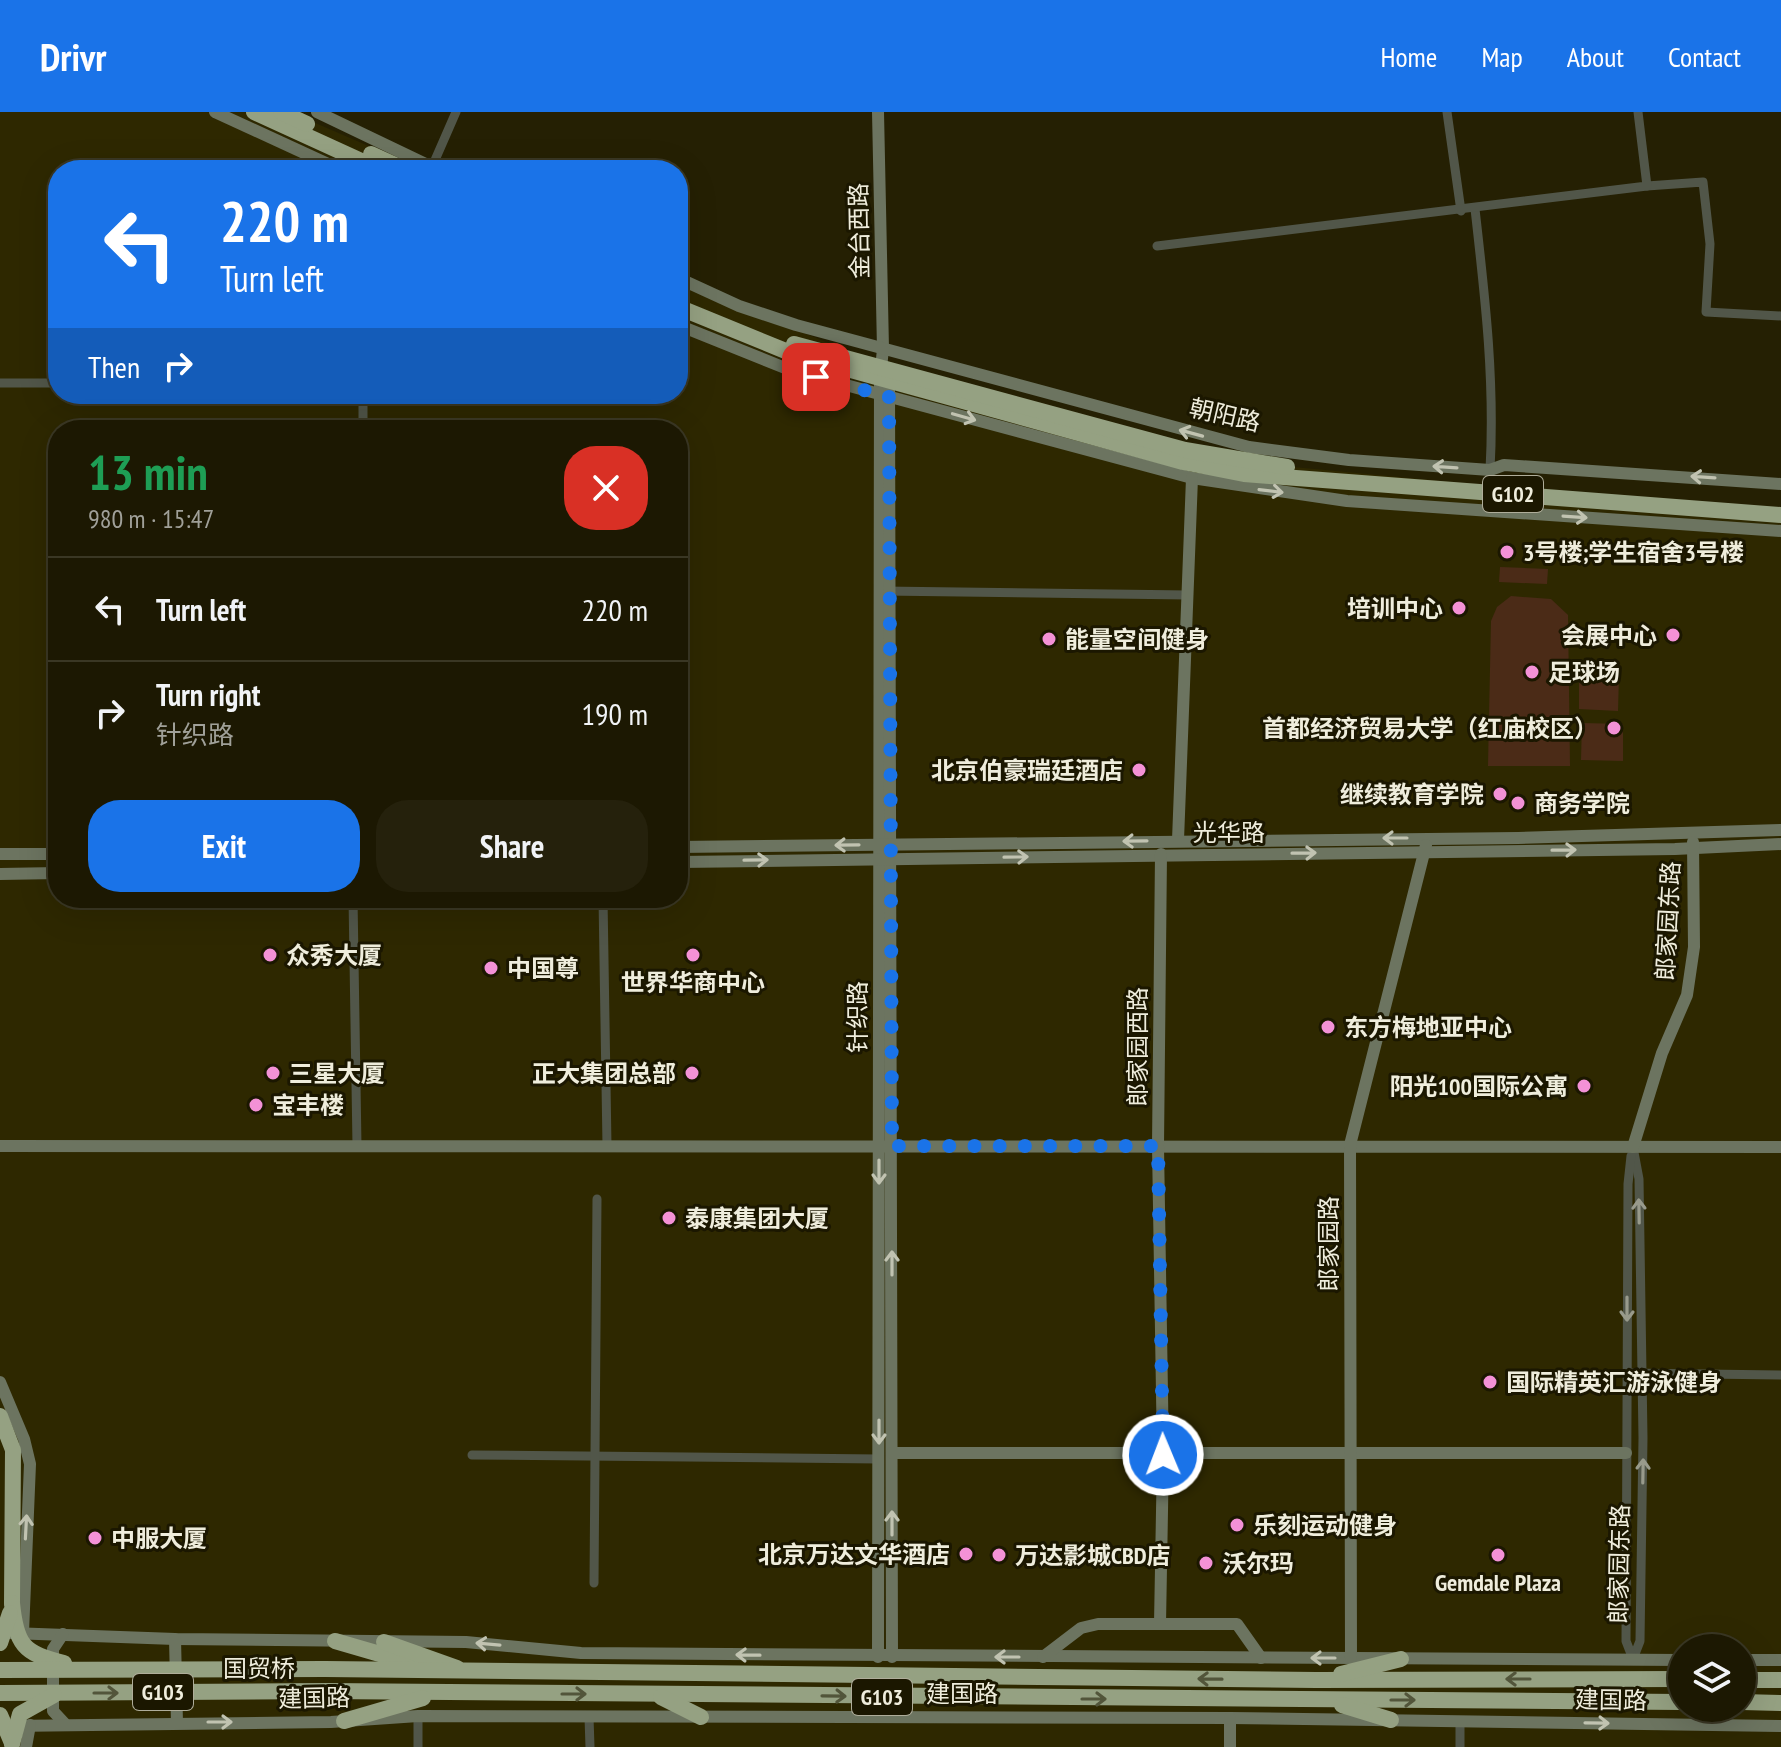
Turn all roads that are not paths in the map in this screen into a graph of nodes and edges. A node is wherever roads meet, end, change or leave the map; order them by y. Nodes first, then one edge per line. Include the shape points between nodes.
1 (215, 112) edge
2 (254, 112) edge
3 (281, 112) edge
4 (317, 112) edge
5 (456, 112) edge
6 (878, 112) edge
7 (1447, 112) edge
8 (1638, 112) edge
9 (319, 160) edge
10 (359, 160) edge
11 (384, 160) edge
12 (418, 160) edge
13 (438, 160) edge
14 (1647, 186) junction
15 (1475, 209) junction
16 (1461, 211) junction
17 (1157, 246) dead end
18 (688, 282) edge
19 (688, 300) edge
20 (688, 311) edge
21 (1781, 316) edge
22 (688, 329) edge
23 (884, 377) junction
24 (0, 383) edge
25 (48, 383) edge
26 (1245, 468) junction
27 (1490, 470) junction
28 (1192, 478) junction
29 (1781, 484) edge
30 (1781, 504) edge
31 (1781, 515) edge
32 (1781, 531) edge
33 (885, 591) junction
34 (1188, 595) junction
35 (1781, 830) edge
36 (1693, 831) junction
37 (1178, 840) junction
38 (1781, 844) edge
39 (1426, 845) junction
40 (688, 847) edge
41 (1693, 847) junction
42 (886, 852) junction
43 (0, 854) edge
44 (48, 854) edge
45 (1161, 854) junction
46 (688, 862) edge
47 (48, 873) edge
48 (0, 874) edge
49 (353, 908) edge
50 (603, 908) edge
51 (1350, 1145) junction
52 (0, 1146) edge
53 (357, 1146) junction
54 (607, 1146) junction
55 (886, 1146) junction
56 (1158, 1146) junction
57 (1633, 1147) junction
58 (1781, 1147) edge
59 (597, 1199) dead end
60 (1627, 1373) junction
61 (1642, 1374) junction
62 (1781, 1375) edge
63 (0, 1382) edge
64 (0, 1416) edge
65 (0, 1449) edge
66 (892, 1453) junction
67 (1351, 1453) junction
68 (1626, 1453) junction
69 (472, 1455) dead end
70 (1163, 1455) junction
71 (595, 1456) junction
72 (879, 1459) junction
73 (15, 1478) junction
74 (594, 1583) dead end
75 (12, 1603) junction
76 (1160, 1624) junction
77 (0, 1632) edge
78 (23, 1633) junction
79 (63, 1634) junction
80 (175, 1639) junction
81 (335, 1641) junction
82 (384, 1642) junction
83 (0, 1643) edge
84 (878, 1657) junction
85 (892, 1657) junction
86 (1043, 1657) junction
87 (1261, 1658) junction
88 (1351, 1658) junction
89 (1401, 1659) junction
90 (1633, 1659) junction
91 (1668, 1660) edge
92 (1756, 1660) edge
93 (1781, 1660) edge
94 (325, 1669) joint
95 (0, 1670) edge
96 (95, 1670) junction
97 (442, 1673) junction
98 (470, 1673) junction
99 (1668, 1679) edge
100 (1316, 1680) junction
101 (1756, 1680) edge
102 (1781, 1680) edge
103 (326, 1691) joint
104 (0, 1693) edge
105 (60, 1693) junction
106 (440, 1693) junction
107 (656, 1694) junction
108 (1325, 1700) junction
109 (1668, 1702) edge
110 (1756, 1702) edge
111 (1781, 1703) edge
112 (0, 1715) edge
113 (418, 1716) junction
114 (589, 1717) junction
115 (701, 1717) junction
116 (1230, 1718) junction
117 (1391, 1720) junction
118 (344, 1721) junction
119 (1460, 1721) junction
120 (177, 1723) junction
121 (30, 1725) junction
122 (66, 1725) junction
123 (0, 1726) edge
124 (1781, 1726) edge
125 (16, 1746) edge
126 (418, 1747) edge
127 (590, 1747) edge
128 (1230, 1747) edge
129 (1460, 1747) edge

1 - 9 street
2 - 10 highway
3 - 11 highway
4 - 12 street
5 - 13 street
6 - 23 street, 金台西路
7 - 16 street
8 - 14 street
14 - 15 street
14 - 21 street via 1703,182 1710,244 1706,312
15 - 16 street
15 - 27 street via 1491,352
16 - 17 street
18 - 23 street, 朝阳路
19 - 23 highway, 朝阳路 / G102
20 - 23 highway, 朝阳路 / G102 via 793,354
22 - 23 street, 朝阳路 via 790,370
26 -> 23 street, 朝阳路
23 - 26 highway, 朝阳路 / G102 via 1183,462
23 -> 28 street, 朝阳路
23 - 33 street, 针织路
24 - 25 street
27 -> 26 street, 朝阳路 via 1349,460
26 - 28 street, 朝阳路
26 - 30 highway, 朝阳路 / G102
26 - 31 highway, 朝阳路 / G102
26 -> 32 street, 朝阳路 via 1347,501
29 -> 27 street, 朝阳路 via 1504,465
28 - 34 street
33 - 34 street
33 - 42 street, 针织路
34 - 37 street
35 - 36 street, 光华路
36 - 39 street, 光华路
36 - 41 street, 郎家园东路
39 -> 37 street, 光华路
37 -> 42 street, 光华路
38 - 41 street, 光华路
39 -> 41 street, 光华路
45 -> 39 street, 光华路
39 - 51 street, 郎家园路
42 -> 40 street, 光华路
41 - 57 street, 郎家园东路 via 1694,947 1687,995 1662,1053
42 -> 45 street, 光华路
46 -> 42 street, 光华路
42 - 55 street, 针织路
43 - 44 street
45 - 56 street, 郎家园西路
47 - 48 street
49 - 53 street
50 - 54 street
51 - 56 street
51 - 57 street
51 - 67 street, 郎家园路
52 - 53 street
53 - 54 street
54 - 55 street
55 - 56 street
66 -> 55 street, 针织路
55 -> 72 street, 针织路
56 - 70 street, 郎家园西路
57 - 58 street
57 -> 60 street, 郎家园东路 via 1628,1184
61 -> 57 street, 郎家园东路 via 1639,1179
59 - 71 street
60 - 61 street
60 - 68 street, 郎家园东路
61 - 62 street
90 -> 61 street, 郎家园东路 via 1640,1641
78 -> 63 street via 30,1464
64 - 73 highway via 13,1450
65 - 73 highway
66 - 70 street
85 -> 66 street, 针织路
67 - 68 street
67 - 70 street
67 - 88 street, 郎家园路
68 - 90 street, 郎家园东路 via 1626,1641
69 - 71 street
70 - 76 street, 郎家园西路
71 - 72 street
71 - 74 street
72 - 84 street, 针织路
73 - 75 highway
75 - 83 highway, bridge
75 - 96 highway, bridge via 19,1643 37,1657
76 - 86 street via 1081,1628
76 - 87 street via 1237,1624
77 - 78 street, 建国路
78 - 79 street, 建国路
79 - 80 street, 建国路
79 - 122 street via 53,1649 53,1711
80 - 81 street, 建国路
80 - 120 street
81 - 82 street, 建国路
81 - 97 highway
84 -> 82 street, 建国路 via 581,1653 466,1642
82 - 98 highway
84 - 85 street, 建国路
86 -> 85 street, 建国路
86 - 87 street, 建国路
88 -> 87 street, 建国路
88 - 89 street, 建国路
89 - 90 street, 建国路
89 - 100 highway
90 - 91 street, 建国路
92 - 93 street
94 - 96 highway, 国贸桥 / G103, bridge
94 - 97 highway, 建国路 / G103
95 - 96 highway, 国贸桥 / G103, bridge
97 - 98 highway, 建国路 / G103
100 -> 98 highway, 建国路 / G103
99 -> 100 highway, 建国路 / G103
101 - 102 highway
105 -> 103 highway, 国贸桥 / G103, bridge
103 - 106 highway, 建国路 / G103
104 - 105 highway, 国贸桥 / G103, bridge
105 - 125 highway, bridge via 20,1714
106 -> 107 highway, 建国路 / G103
106 - 118 highway
107 -> 108 highway, 建国路 / G103
107 - 115 highway
108 -> 109 highway, 建国路 / G103
108 - 117 highway
110 - 111 highway
112 - 125 highway, bridge
113 - 114 street, 建国路
113 - 118 street, 建国路
113 - 126 street
114 - 115 street, 建国路
114 - 127 street
115 - 116 street, 建国路
116 - 117 street, 建国路
116 - 128 street
117 - 119 street, 建国路
120 -> 118 street, 建国路
119 -> 124 street, 建国路
119 - 129 street
120 - 122 street, 建国路
121 - 122 street, 建国路
121 - 123 street, 建国路
121 - 125 street

